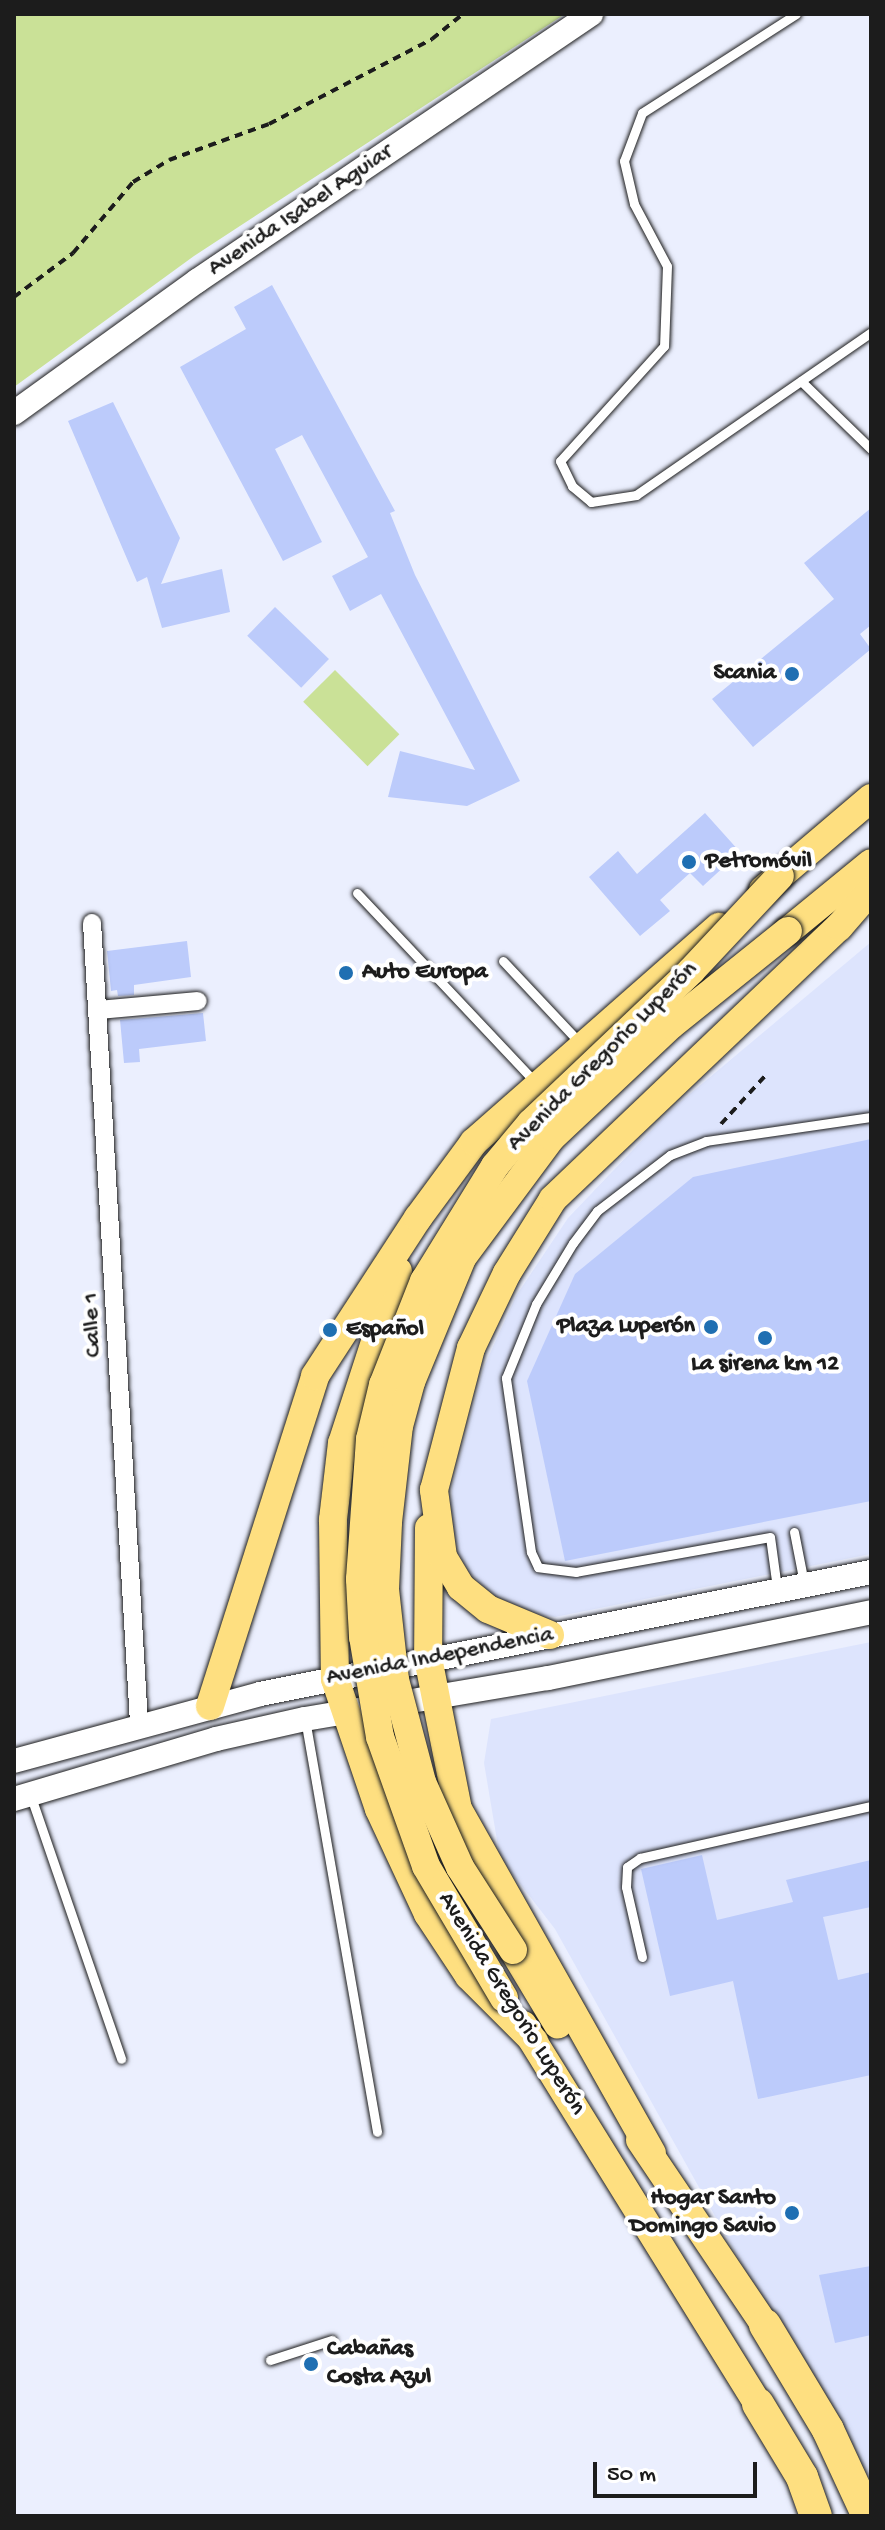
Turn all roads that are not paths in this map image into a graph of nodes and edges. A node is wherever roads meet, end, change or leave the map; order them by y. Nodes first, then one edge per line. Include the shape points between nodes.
1 (591, 14) edge
2 (796, 14) edge
3 (871, 332) edge
4 (801, 381) junction
5 (14, 413) edge
6 (871, 449) edge
7 (871, 798) edge
8 (871, 863) edge
9 (780, 876) junction
10 (871, 890) edge
11 (357, 893) dead end
12 (92, 923) dead end
13 (503, 961) dead end
14 (198, 1001) dead end
15 (99, 1010) junction
16 (581, 1044) junction
17 (538, 1085) junction
18 (871, 1117) edge
19 (418, 1218) junction
20 (434, 1490) junction
21 (794, 1532) dead end
22 (871, 1572) edge
23 (805, 1585) junction
24 (777, 1590) junction
25 (871, 1612) edge
26 (550, 1635) junction
27 (428, 1658) junction
28 (335, 1679) junction
29 (434, 1695) junction
30 (210, 1706) junction
31 (342, 1711) junction
32 (305, 1719) junction
33 (139, 1724) junction
34 (14, 1761) edge
35 (22, 1797) edge
36 (871, 1806) edge
37 (642, 1957) dead end
38 (534, 2041) junction
39 (121, 2059) dead end
40 (377, 2132) dead end
41 (652, 2153) junction
42 (765, 2325) junction
43 (332, 2340) dead end
44 (270, 2360) dead end
45 (758, 2404) junction
46 (795, 2516) edge
47 (816, 2516) edge
48 (848, 2516) edge
49 (868, 2516) edge

1 - 5 main road, Avenida Isabel Aguiar via 197,281
2 - 4 lane via 642,113 624,161 634,204 667,266 664,346 560,461 572,486 591,502 636,495
3 - 4 lane
4 - 6 lane
7 - 9 main road, Avenida Gregorio Luperón
8 - 41 main road, Avenida Gregorio Luperón, bridge via 671,1025 552,1137 462,1258 411,1382 399,1426 385,1589 405,1733 422,1782 460,1867 599,2091
9 - 16 main road
9 - 38 main road, Avenida Gregorio Luperón, bridge via 691,971 531,1123 495,1166 424,1281 373,1426 360,1579 363,1637 380,1737 426,1866
10 - 20 main road via 839,927 553,1199 507,1273 471,1348
11 - 17 lane
12 - 15 street, Calle 1
13 - 16 lane
14 - 15 street
15 - 33 street, Calle 1
16 - 17 main road
17 - 19 main road via 474,1142
18 - 24 lane via 706,1141 670,1155 597,1211 536,1304 514,1352 506,1398 538,1567 576,1572 770,1537
19 - 28 main road via 376,1327 342,1443 333,1520
19 - 30 main road via 315,1376
20 - 26 main road via 443,1557 461,1587 488,1609
20 - 27 main road via 425,1559
21 - 23 lane
22 - 23 main road, Avenida Independencia
23 - 24 main road, Avenida Independencia
24 - 26 main road, Avenida Independencia
25 - 29 main road, Avenida Independencia via 548,1678
26 - 27 main road, Avenida Independencia
27 - 28 main road, Avenida Independencia
27 - 29 main road
28 - 30 main road, Avenida Independencia
28 - 31 main road
29 - 31 main road, Avenida Independencia
29 - 41 main road via 458,1809
30 - 33 main road, Avenida Independencia
31 - 32 main road, Avenida Independencia
31 - 38 main road via 379,1809 428,1914 469,1976
32 - 35 main road, Avenida Independencia via 216,1739
32 - 40 lane
33 - 34 main road, Avenida Independencia
35 - 39 lane
36 - 37 lane via 640,1858 627,1867 626,1887
38 - 45 main road, Avenida Gregorio Luperón
41 - 42 main road, Avenida Gregorio Luperón
42 - 48 highway
42 - 49 highway via 828,2430
43 - 44 lane
45 - 46 highway
45 - 47 highway via 802,2477

